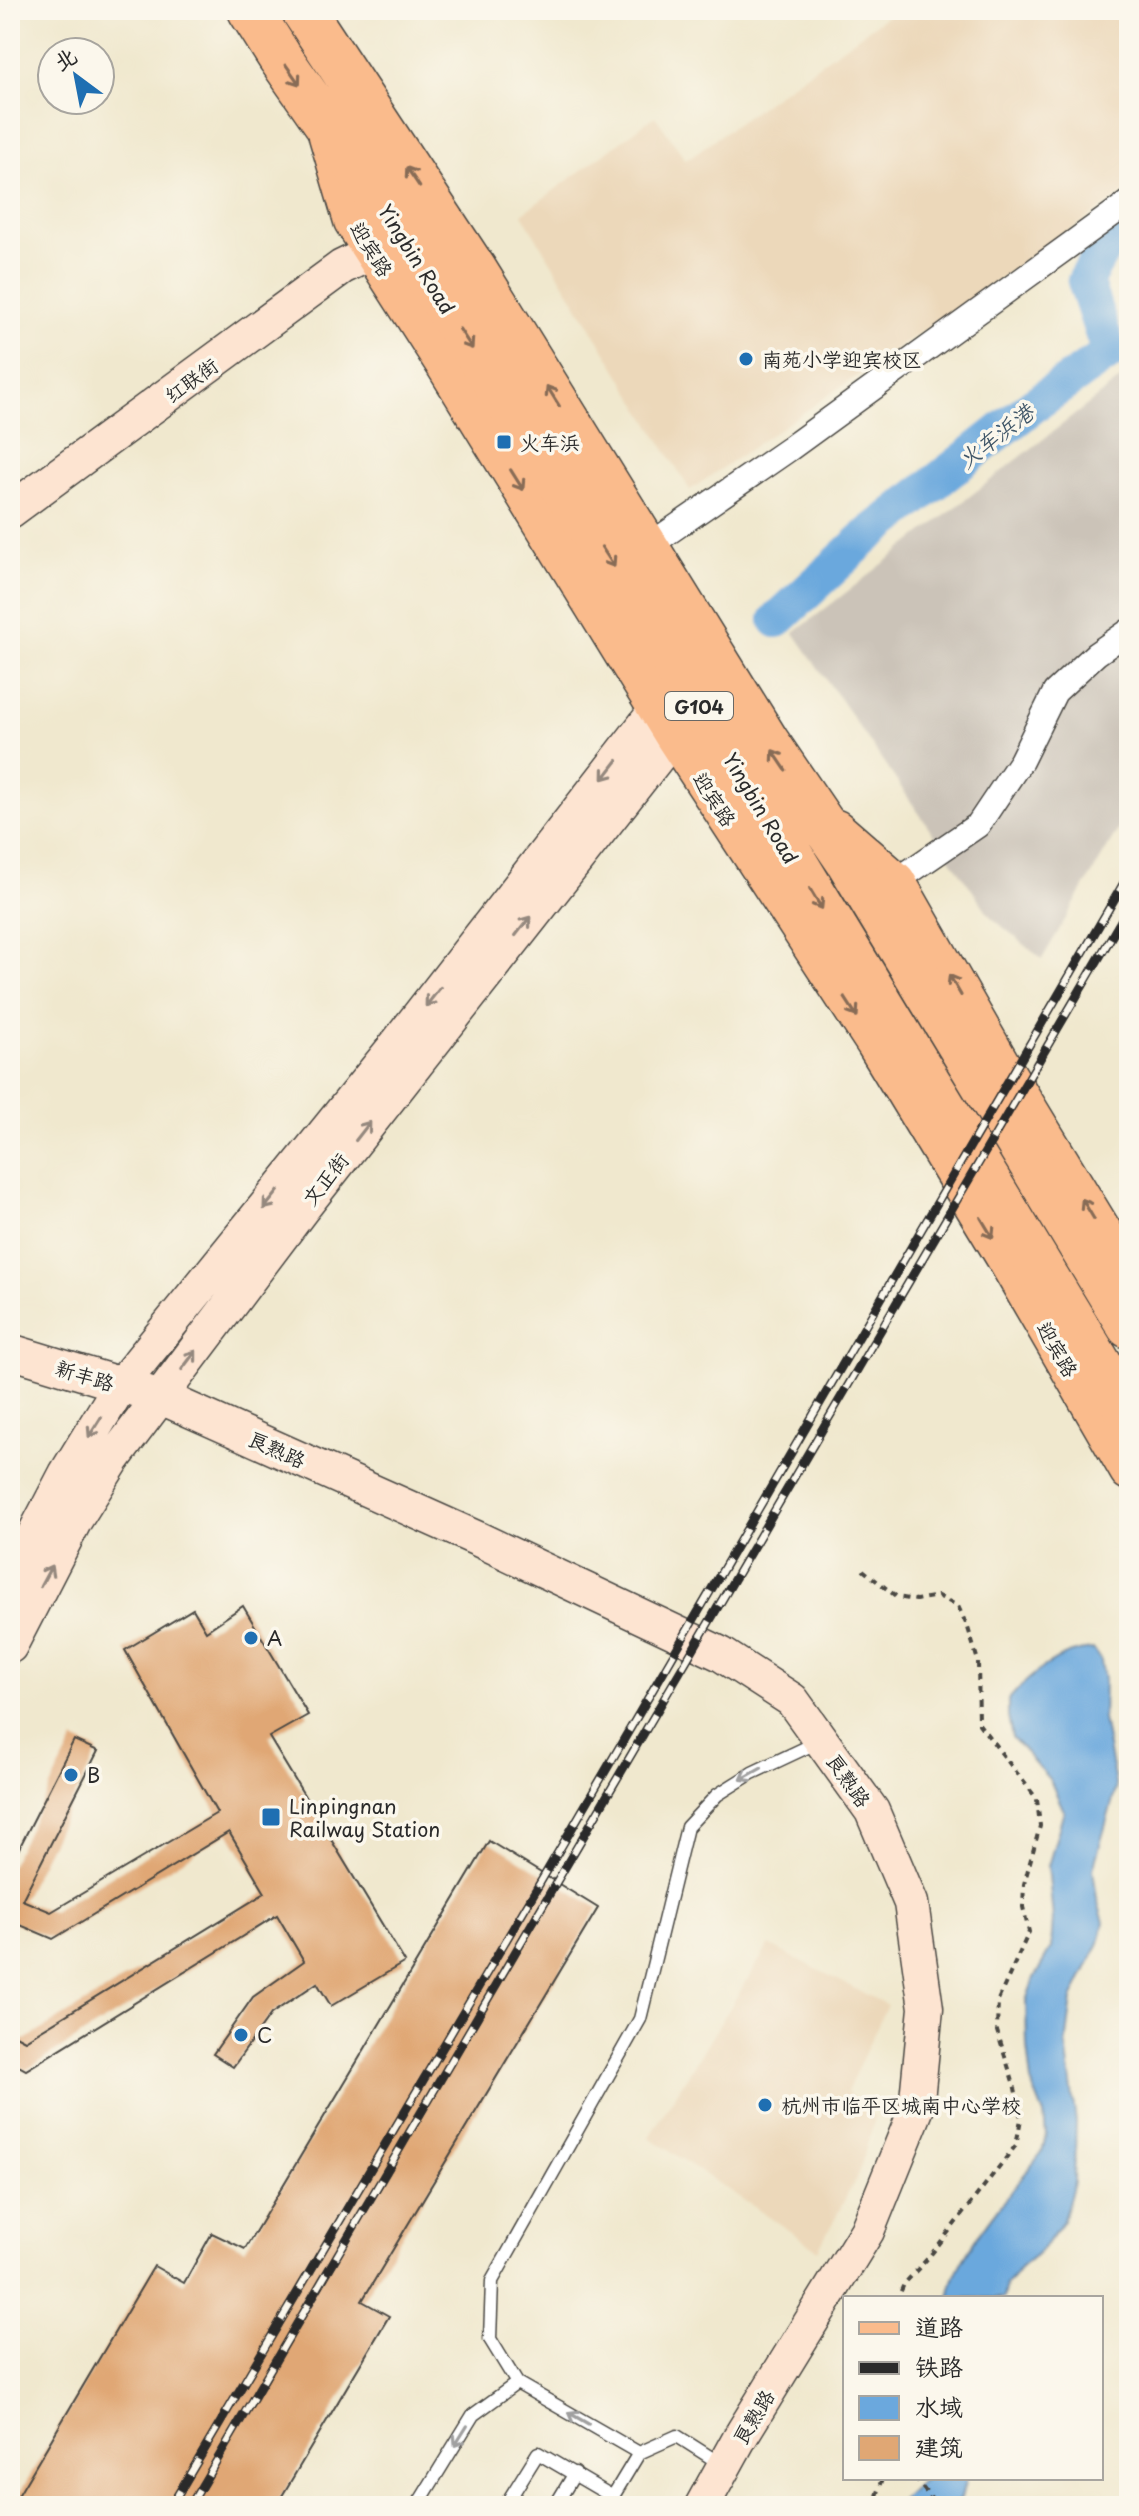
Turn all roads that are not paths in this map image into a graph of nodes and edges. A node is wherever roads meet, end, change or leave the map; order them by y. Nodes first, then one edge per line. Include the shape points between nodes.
1 (250, 10) edge
2 (303, 10) edge
3 (323, 118) junction
4 (1129, 202) edge
5 (373, 252) junction
6 (10, 511) edge
7 (647, 547) junction
8 (1129, 631) edge
9 (666, 722) junction
10 (813, 809) junction
11 (896, 881) junction
12 (1129, 1275) edge
13 (1129, 1326) edge
14 (10, 1351) edge
15 (120, 1386) junction
16 (161, 1397) junction
17 (1129, 1413) edge
18 (1129, 1471) edge
19 (10, 1581) edge
20 (10, 1646) edge
21 (821, 1741) junction
22 (517, 2383) junction
23 (639, 2453) junction
24 (724, 2466) junction
25 (575, 2473) junction
26 (610, 2501) edge
27 (417, 2506) edge
28 (505, 2506) edge
29 (555, 2506) edge
30 (702, 2506) edge

1 -> 3 highway, Yingbin Road / G104
7 -> 2 highway, Yingbin Road / G104 via 474,269
3 - 5 main road, 迎宾路 via 353,221
3 -> 17 highway, Yingbin Road / G104 via 630,590
4 - 7 street
5 - 6 main road, 红联街 via 342,267
5 -> 9 main road, 迎宾路
10 -> 7 highway, Yingbin Road / G104
8 - 11 street via 1055,692 1021,761 978,825
9 -> 15 main road, 文正街
16 -> 9 main road, 文正街
9 -> 18 main road, 迎宾路 via 875,1043
10 - 11 main road
10 - 13 highway, Yingbin Road / G104
12 -> 11 main road
14 - 15 main road, 新丰路
15 - 16 main road, 新丰路
15 -> 19 main road, 文正街
20 -> 16 main road, 文正街 via 75,1520
16 - 21 main road, 良熟路 via 721,1654 792,1700
21 -> 22 lane via 717,1795 687,1827 640,2019 492,2281 490,2339
21 - 24 main road, 良熟路 via 872,1811 911,1903 926,2008 916,2110 867,2231
23 -> 22 lane
22 -> 27 lane via 473,2415
23 - 24 lane via 677,2436
23 - 26 lane
24 - 30 main road, 良熟路
25 - 26 lane
25 - 28 lane via 538,2453
25 - 29 lane

